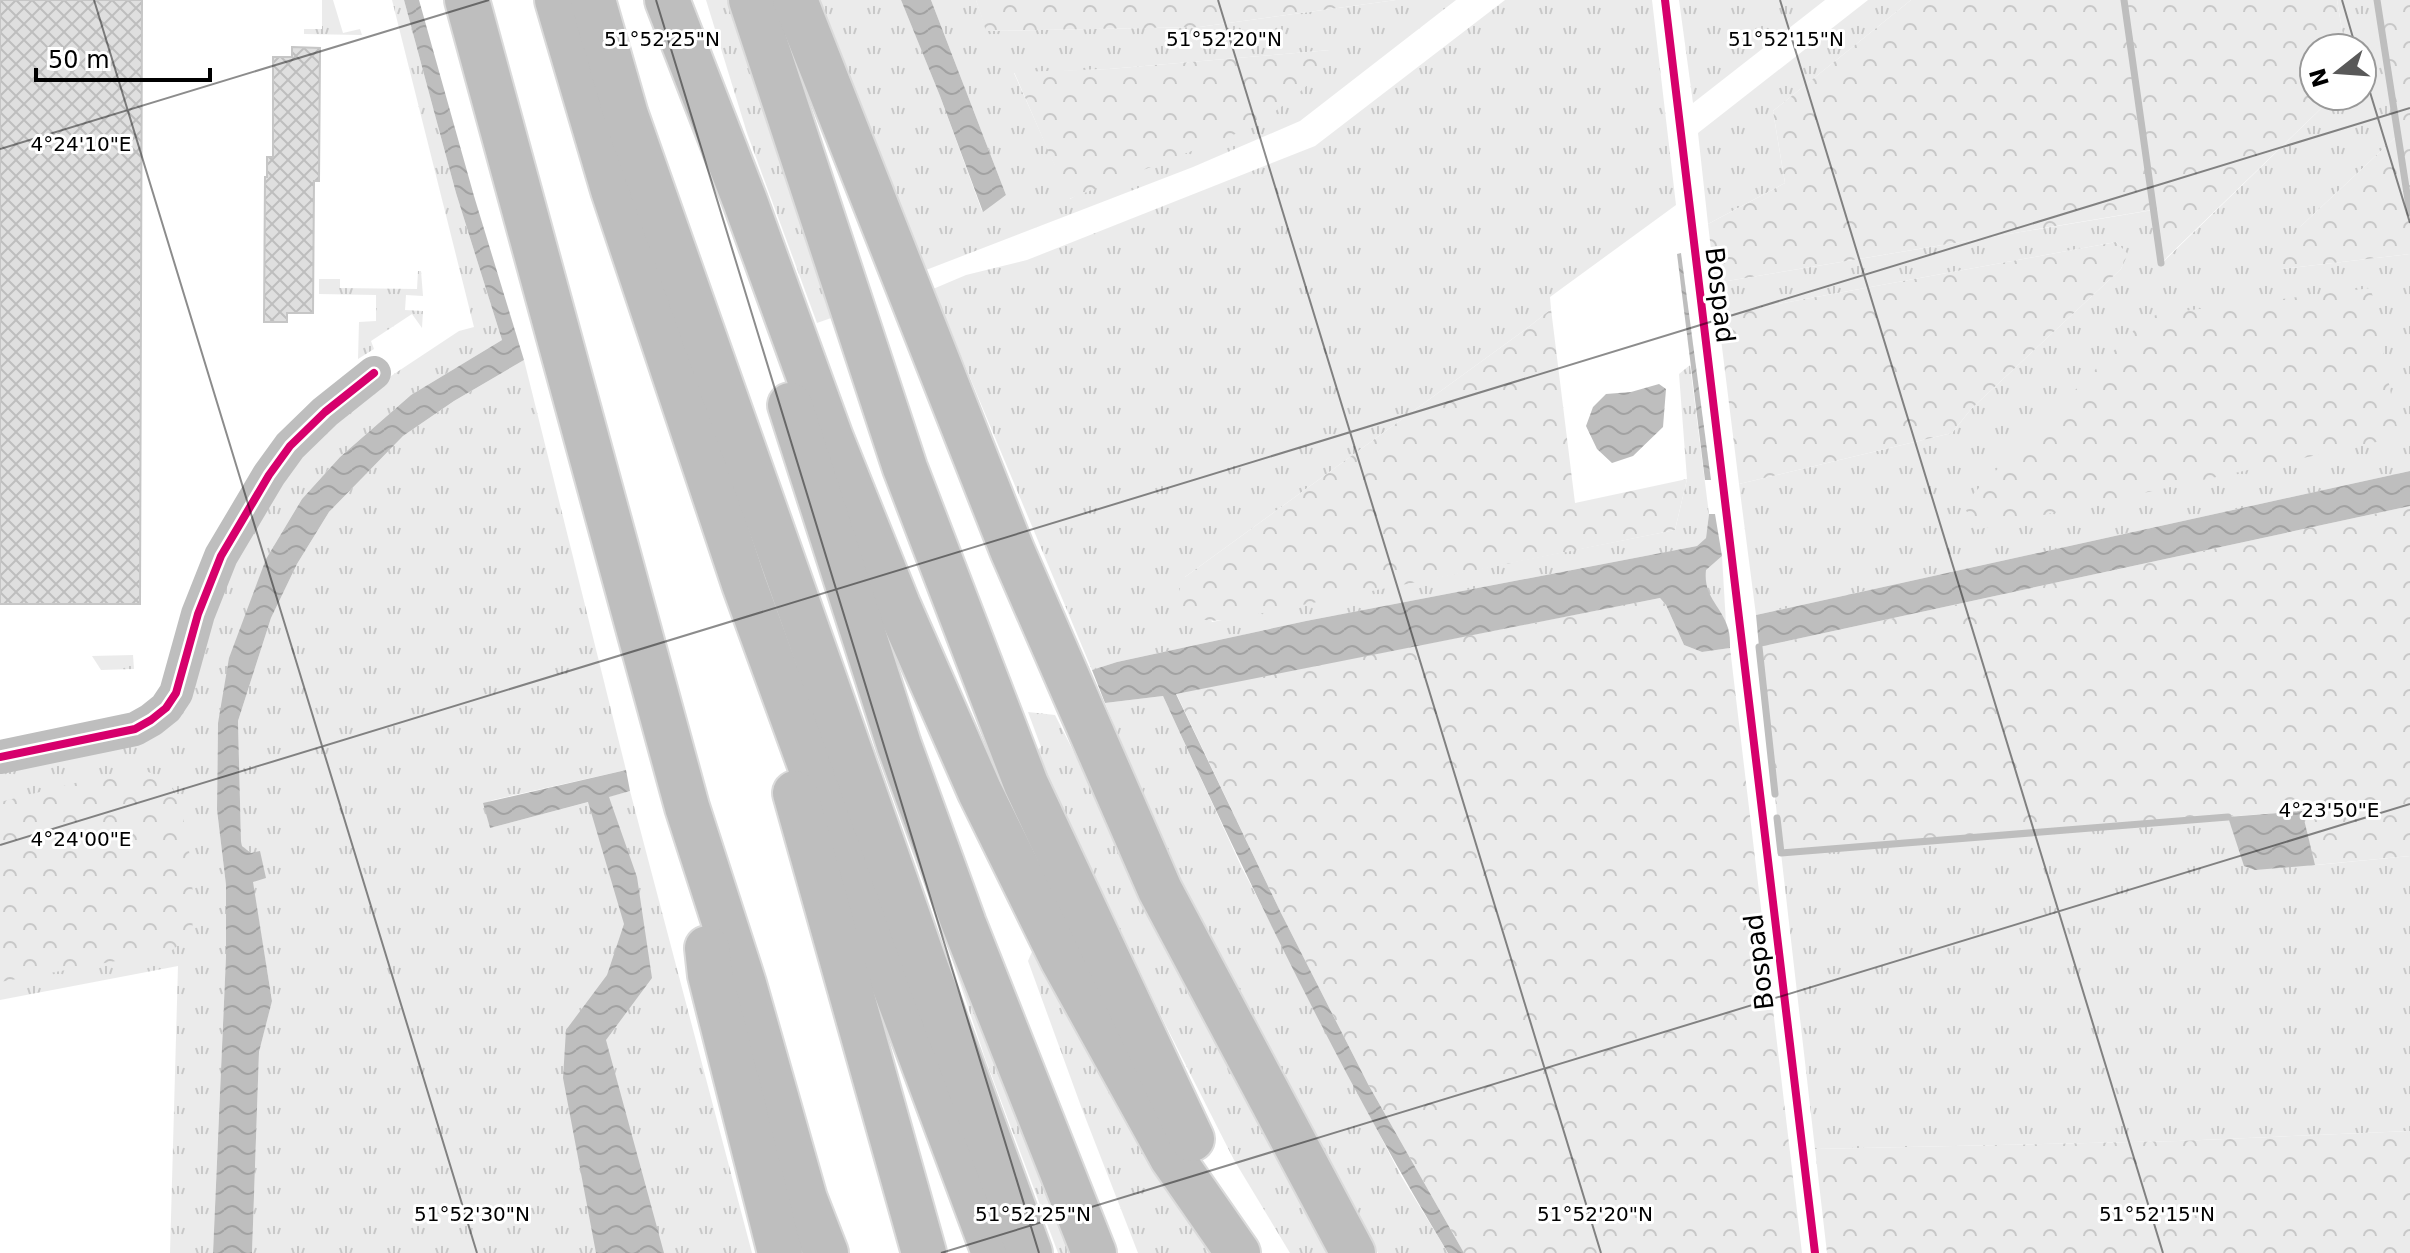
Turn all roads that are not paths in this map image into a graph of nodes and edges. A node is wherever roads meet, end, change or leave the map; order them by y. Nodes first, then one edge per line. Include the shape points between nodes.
1 (467, 0) edge
2 (557, 0) edge
3 (593, 0) edge
4 (664, 0) edge
5 (751, 0) edge
6 (795, 0) edge
7 (374, 373) dead end
8 (744, 584) junction
9 (0, 757) edge
10 (680, 783) junction
11 (780, 1253) edge
12 (826, 1253) edge
13 (924, 1253) edge
14 (994, 1253) edge
15 (1030, 1253) edge
16 (1094, 1253) edge
17 (1238, 1253) edge
18 (1246, 1253) edge
19 (1353, 1253) edge

1 - 10 highway
2 - 8 highway via 613,190
3 - 15 highway via 626,115
4 - 16 highway via 894,732
4 - 17 highway via 745,201 831,438 980,792 1062,959 1172,1158
5 - 18 highway via 905,468 1026,784
6 - 19 highway via 1012,550 1160,890
7 - 9 street via 290,446 250,506 221,556 176,693 166,708 135,729
8 - 13 highway via 790,777
8 - 14 highway
10 - 11 highway via 710,975
10 - 12 highway via 805,1199

